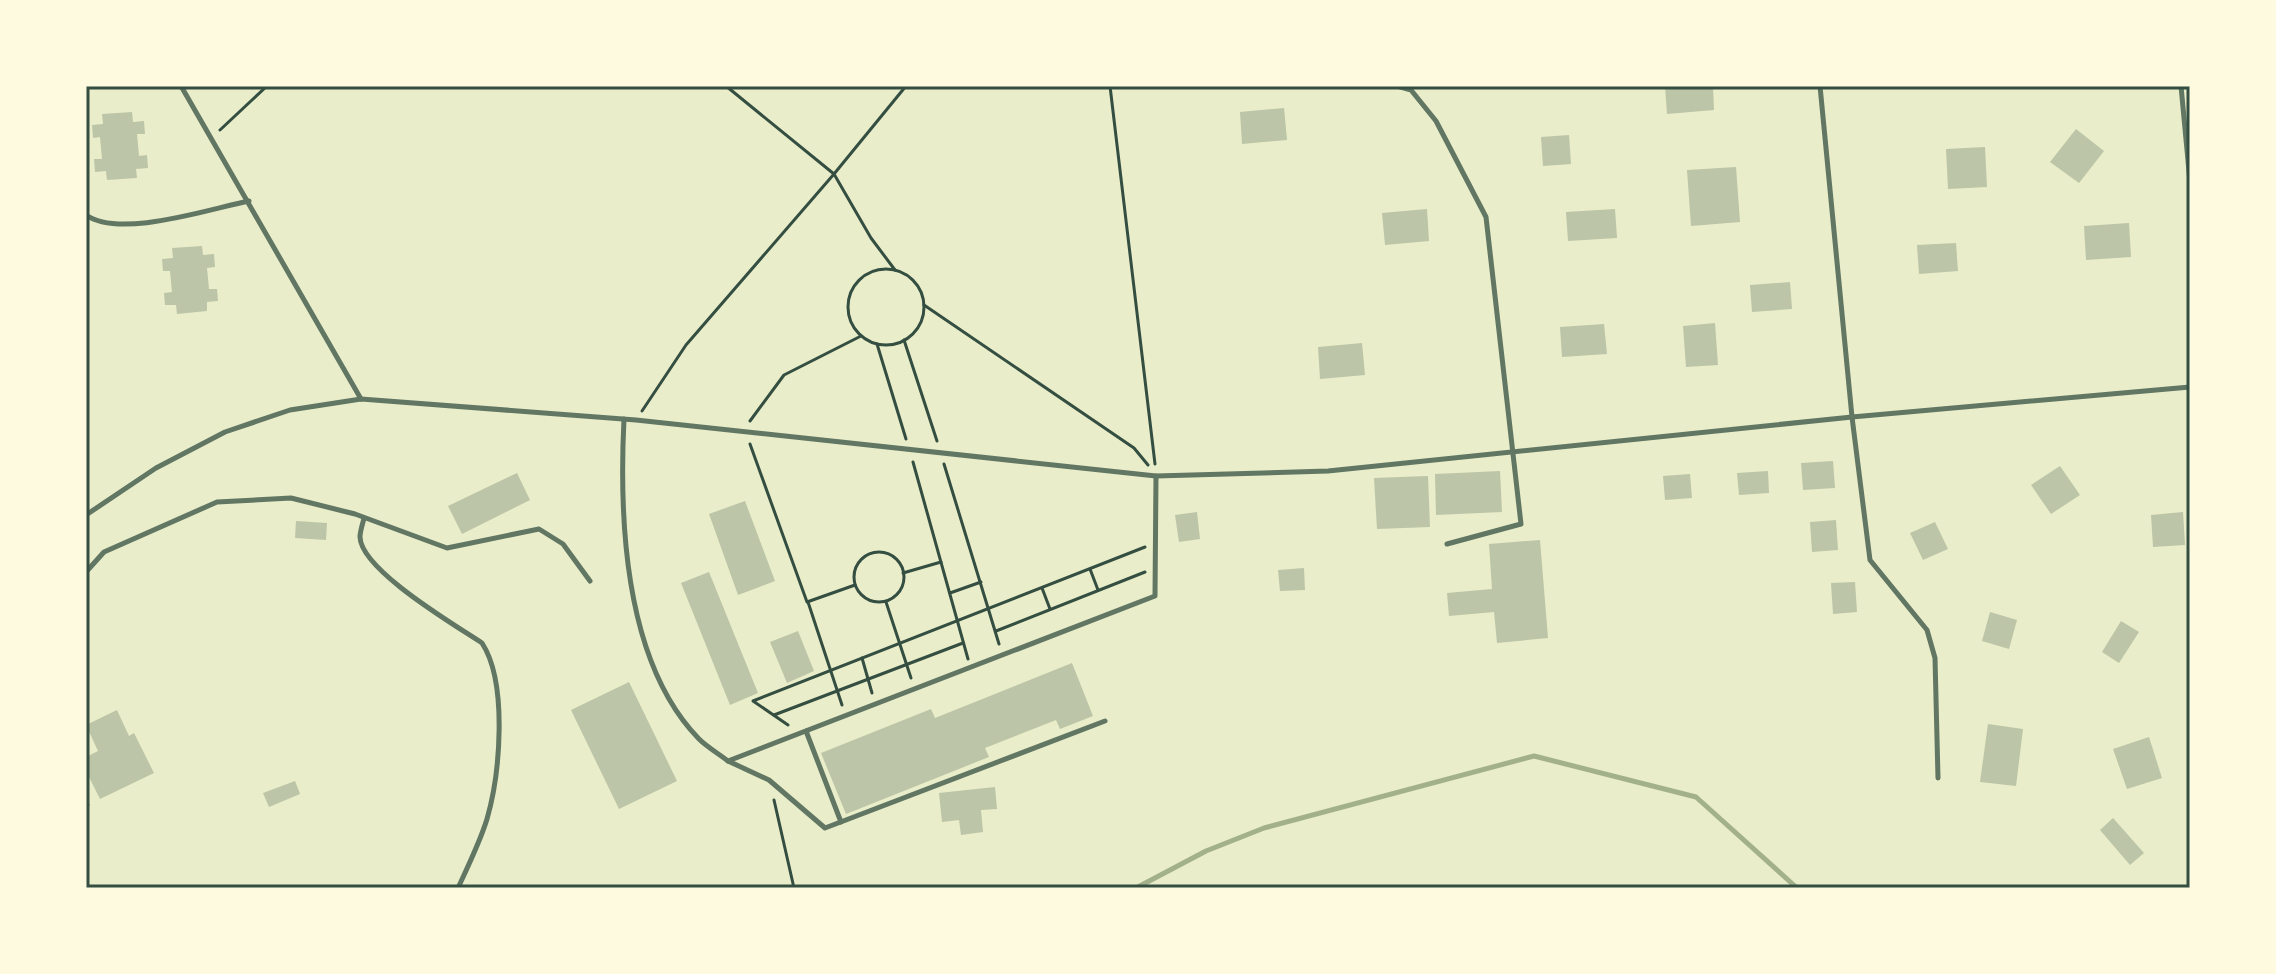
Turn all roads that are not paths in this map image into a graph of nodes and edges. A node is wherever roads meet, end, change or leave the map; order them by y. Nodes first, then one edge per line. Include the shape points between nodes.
1 (181, 86) edge
2 (1397, 86) edge
3 (1820, 86) edge
4 (2181, 86) edge
5 (2190, 182) edge
6 (249, 201) junction
7 (86, 215) edge
8 (2190, 387) edge
9 (361, 399) junction
10 (1852, 417) junction
11 (624, 419) junction
12 (1513, 454) junction
13 (1156, 476) junction
14 (86, 515) edge
15 (364, 518) junction
16 (1447, 544) dead end
17 (86, 572) edge
18 (590, 581) dead end
19 (1105, 721) dead end
20 (803, 732) junction
21 (728, 761) junction
22 (1938, 778) dead end
23 (841, 822) junction
24 (458, 888) edge

1 - 6 lane
2 - 12 lane via 1411,90 1436,121 1486,217
3 - 10 lane
4 - 5 lane
6 - 7 lane via 145,223 97,223
6 - 9 lane
8 - 10 lane
9 - 11 lane
9 - 14 lane via 290,410 225,432 156,468
10 - 12 lane
10 - 22 lane via 1870,560 1927,630 1935,658
11 - 13 lane
11 - 21 lane via 622,478 631,581 646,651 698,739
12 - 13 lane via 1328,471
12 - 16 lane via 1521,524
13 - 20 lane via 1155,596
15 - 17 lane via 291,498 217,502 104,552
15 - 18 lane via 447,548 539,529 563,544
15 - 24 lane via 360,538 367,555 388,577 482,643 492,658 498,748 487,819
19 - 23 lane
20 - 21 lane
20 - 23 lane
21 - 23 lane via 769,780 825,828

